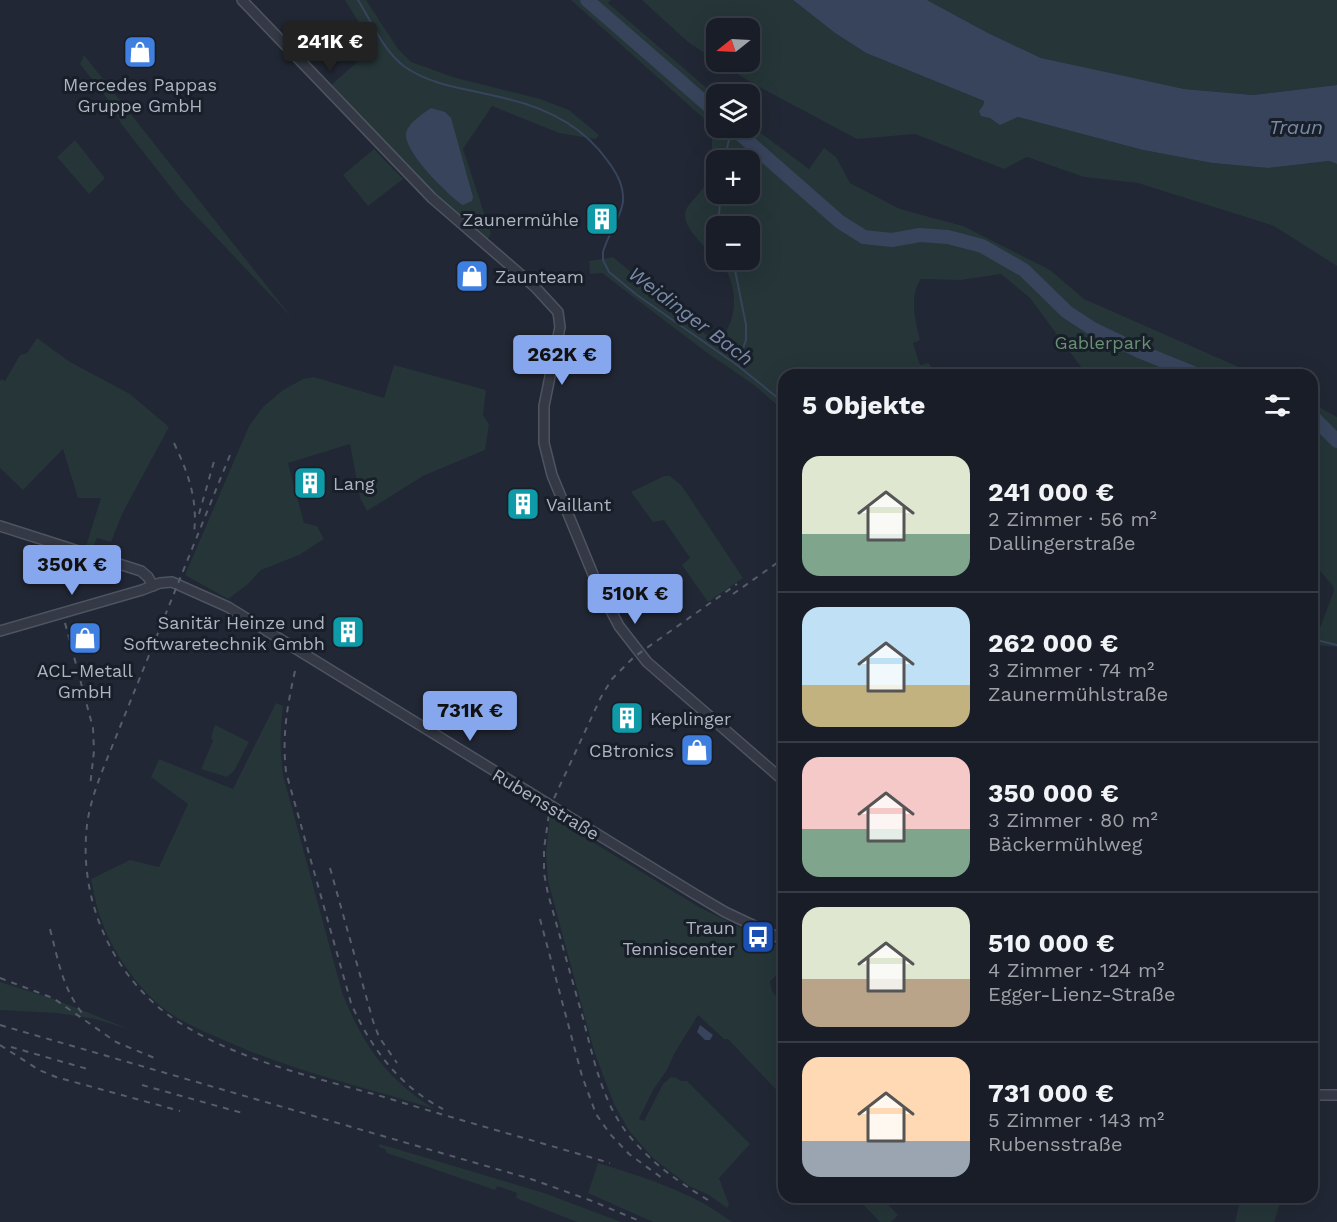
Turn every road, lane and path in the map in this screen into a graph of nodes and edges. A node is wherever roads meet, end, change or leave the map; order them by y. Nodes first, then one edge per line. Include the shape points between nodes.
1 (242, 0) edge
2 (0, 526) edge
3 (153, 586) junction
4 (0, 631) edge
5 (778, 776) edge
6 (778, 937) edge
7 (1318, 1095) edge
8 (1337, 1095) edge

1 - 5 street via 432,198 535,287 558,312 561,327 544,406 546,455 597,584 619,626 647,662
2 - 3 street via 141,571
3 - 4 street, Rubensstraße
3 - 6 street, Rubensstraße via 172,582 228,607 669,879
7 - 8 street

